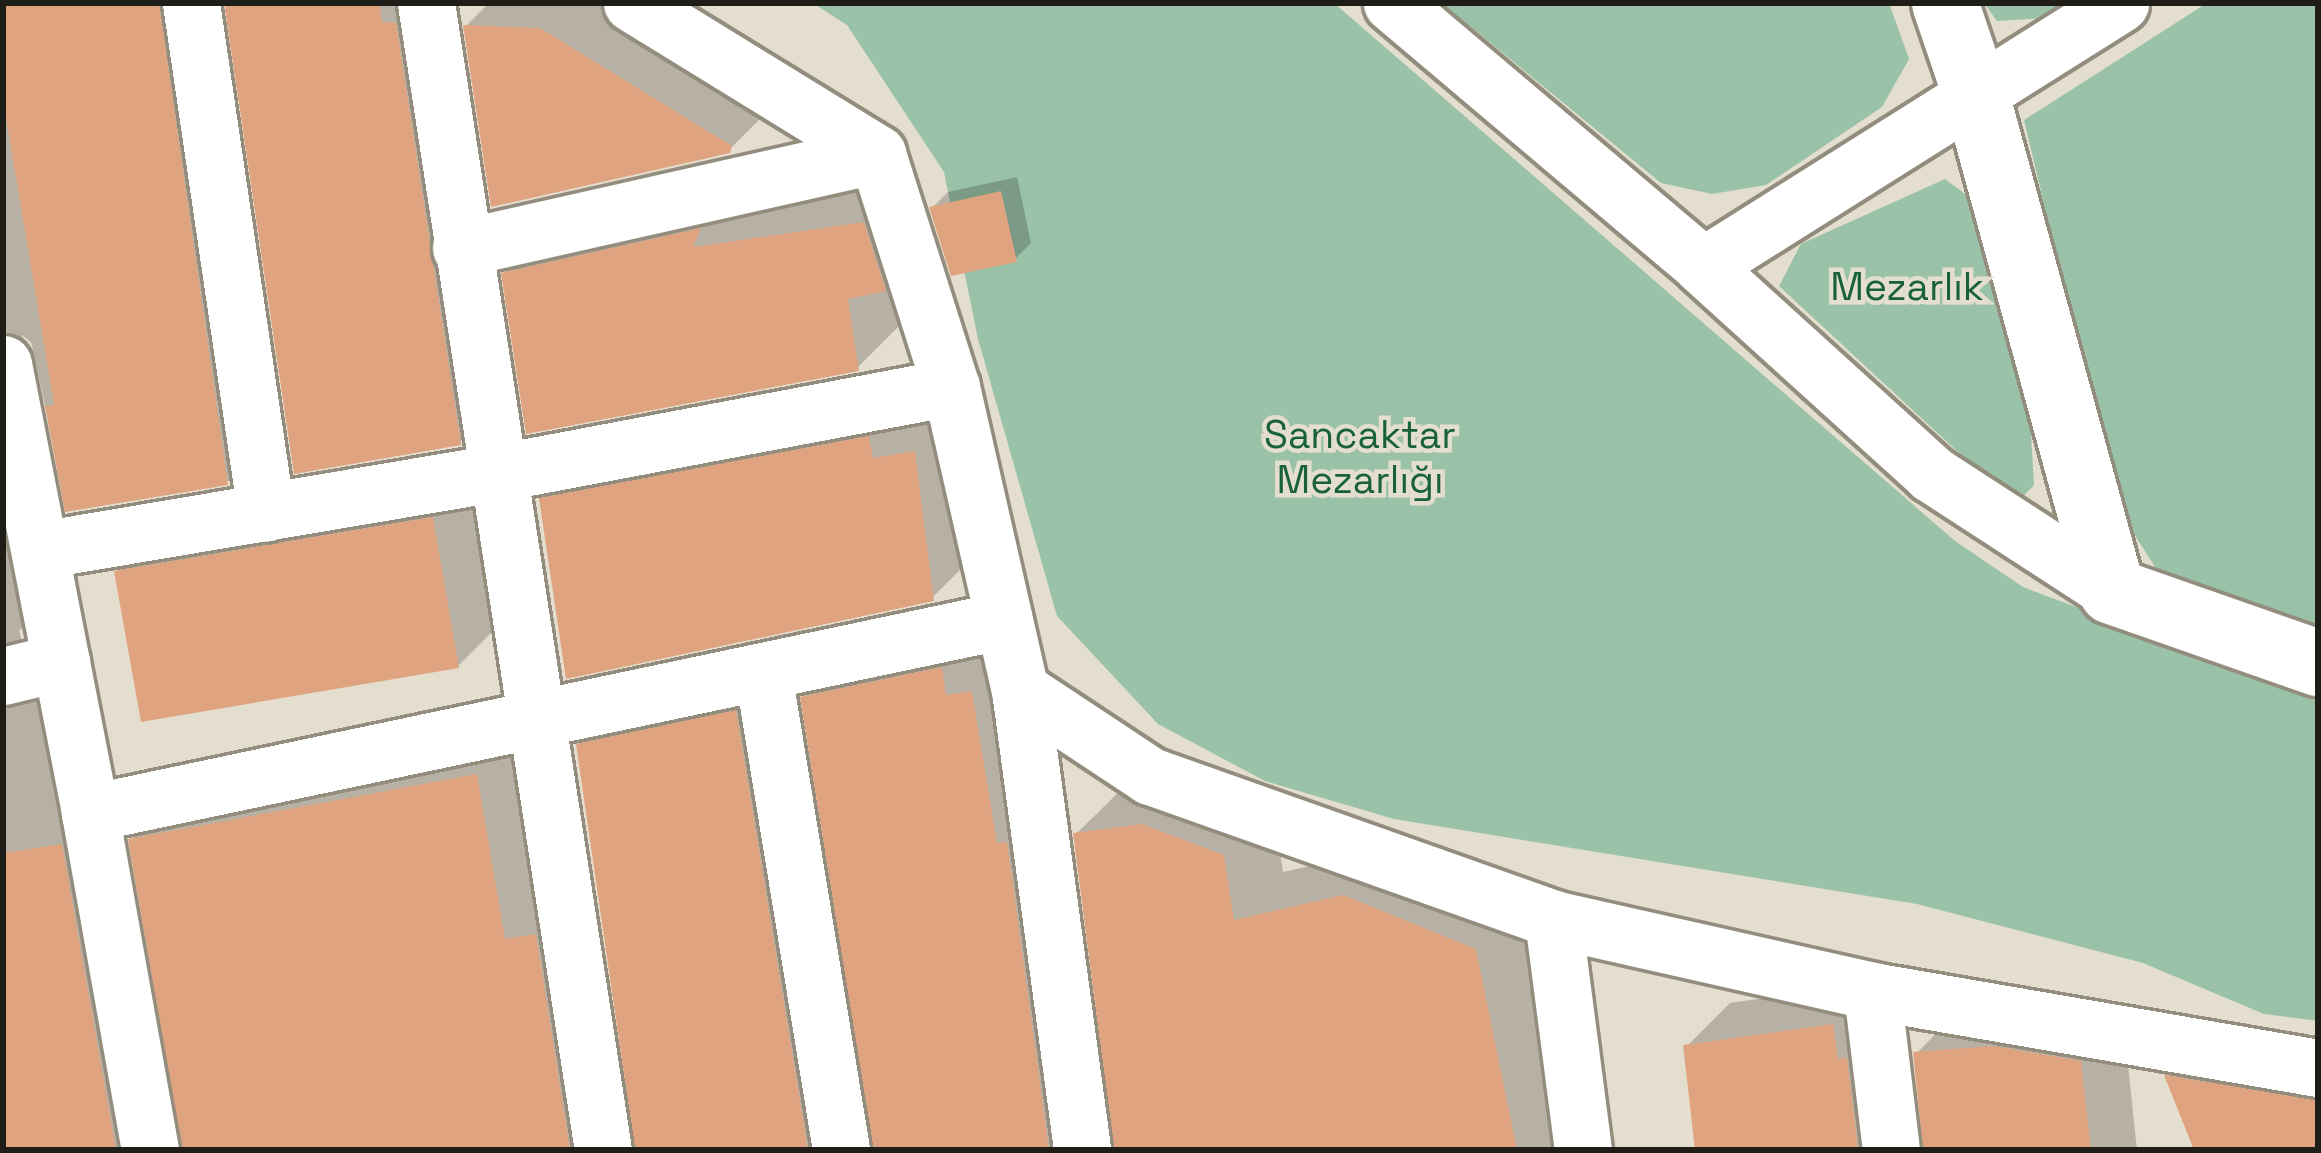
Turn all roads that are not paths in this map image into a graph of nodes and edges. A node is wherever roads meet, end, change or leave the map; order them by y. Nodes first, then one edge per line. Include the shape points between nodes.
1 (191, 3) edge
2 (425, 3) edge
3 (632, 3) edge
4 (1392, 3) edge
5 (1945, 3) edge
6 (2120, 3) edge
7 (1975, 91) junction
8 (877, 154) junction
9 (461, 248) junction
10 (1703, 266) junction
11 (3, 364) edge
12 (951, 387) junction
13 (496, 473) junction
14 (266, 513) junction
15 (40, 550) junction
16 (2111, 591) junction
17 (1004, 620) junction
18 (62, 662) junction
19 (2318, 663) edge
20 (763, 673) junction
21 (3, 676) edge
22 (1020, 690) junction
23 (534, 720) junction
24 (90, 813) junction
25 (1553, 919) junction
26 (1871, 991) junction
27 (2318, 1068) edge
28 (150, 1150) edge
29 (603, 1150) edge
30 (841, 1150) edge
31 (1082, 1150) edge
32 (1582, 1150) edge
33 (1891, 1150) edge

1 - 14 street
2 - 9 street
3 - 8 street
4 - 10 street
5 - 7 street
6 - 7 street
7 - 10 street
7 - 16 street
8 - 9 street
8 - 12 street
9 - 13 street
10 - 16 street via 1931,474
11 - 15 street
12 - 13 street
12 - 17 street
13 - 14 street
13 - 23 street
14 - 15 street
15 - 18 street
16 - 19 street
17 - 20 street
17 - 22 street
18 - 21 street
18 - 24 street
20 - 23 street
20 - 30 street
22 - 25 street via 1150,776
22 - 31 street
23 - 24 street
23 - 29 street
24 - 28 street
25 - 26 street
25 - 32 street
26 - 27 street
26 - 33 street

